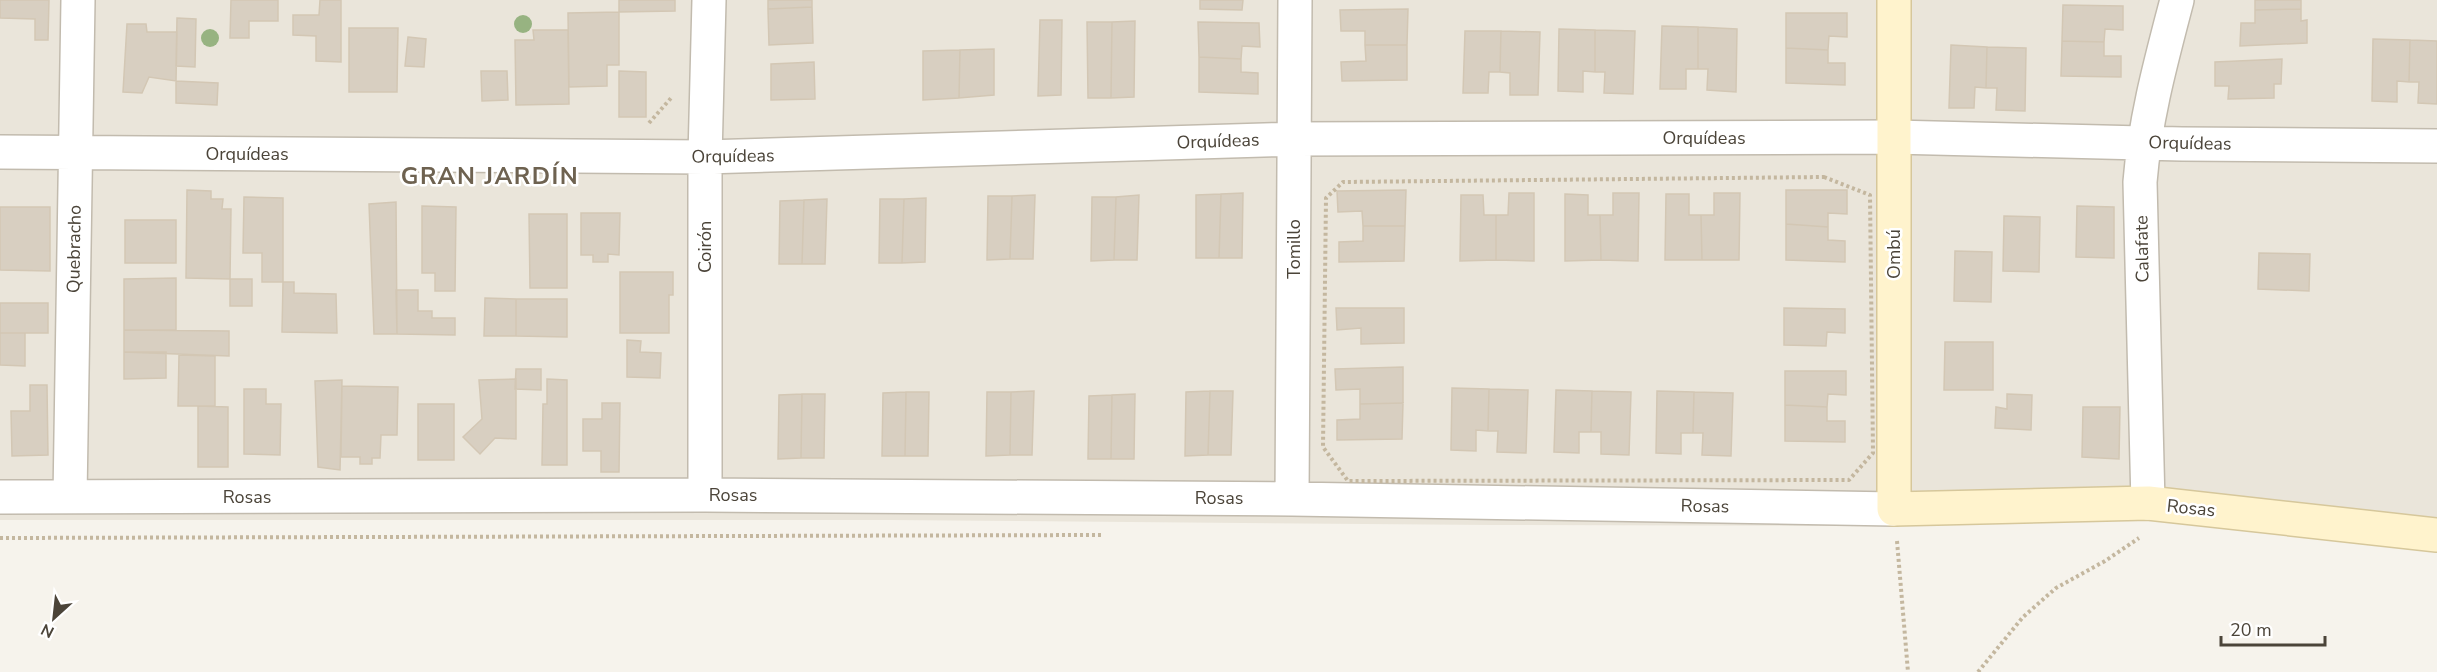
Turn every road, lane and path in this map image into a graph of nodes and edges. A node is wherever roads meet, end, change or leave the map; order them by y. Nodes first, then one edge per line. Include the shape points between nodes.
1 (78, 0) edge
2 (709, 0) edge
3 (1295, 0) edge
4 (1894, 0) edge
5 (2177, 0) edge
6 (680, 88) dead end
7 (642, 124) dead end
8 (1894, 137) junction
9 (1294, 139) junction
10 (2143, 142) junction
11 (2437, 146) edge
12 (0, 152) edge
13 (76, 153) junction
14 (705, 157) junction
15 (1870, 195) joint
16 (705, 495) junction
17 (0, 497) edge
18 (70, 497) junction
19 (1292, 499) junction
20 (2148, 503) junction
21 (1894, 509) junction
22 (1107, 535) dead end
23 (2437, 535) edge
24 (0, 538) edge
25 (1908, 672) edge
26 (1978, 672) edge

1 - 13 street, Quebracho
2 - 14 street, Coirón
3 - 9 street, Tomillo
4 - 8 street, Ombú
5 - 10 street, Calafate
6 - 7 path via 648,124
8 - 9 street, Orquídeas
8 - 10 street, Orquídeas
8 - 21 street, Ombú
9 - 14 street, Orquídeas
9 - 19 street, Tomillo
10 - 11 street, Orquídeas
10 - 20 street, Calafate via 2140,182
12 - 13 street, Orquídeas
13 - 14 street, Orquídeas
13 - 18 street, Quebracho
14 - 16 street, Coirón
15 - 15 path via 1824,177 1343,182 1326,198 1323,447 1348,481 1849,480 1873,453
16 - 18 street, Rosas
16 - 19 street, Rosas
17 - 18 street, Rosas
19 - 21 street, Rosas
20 - 21 street, Rosas
20 - 23 street, Rosas
20 - 26 path via 2144,535 2056,588 2023,617
21 - 25 path
22 - 24 path

